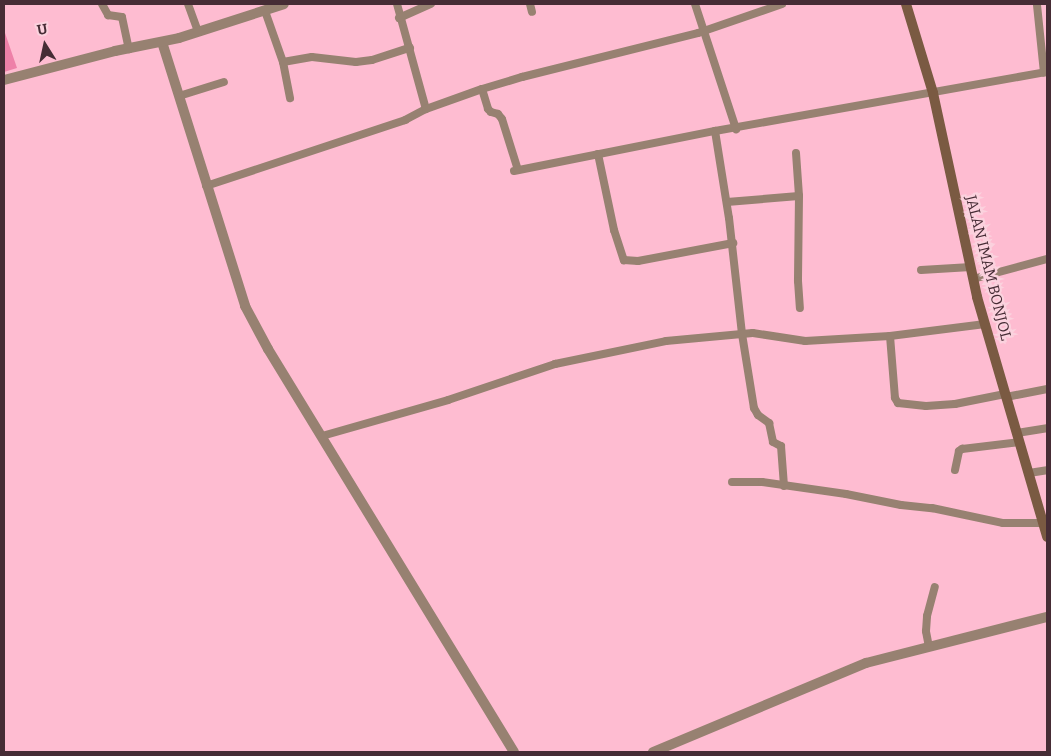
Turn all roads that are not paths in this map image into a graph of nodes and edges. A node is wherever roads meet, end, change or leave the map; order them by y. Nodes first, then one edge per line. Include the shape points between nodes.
1 (102, 4) edge
2 (188, 4) edge
3 (284, 4) edge
4 (397, 4) edge
5 (431, 4) edge
6 (695, 4) edge
7 (782, 4) edge
8 (906, 4) edge
9 (1037, 5) edge
10 (262, 9) edge
11 (399, 18) junction
12 (198, 31) junction
13 (703, 32) junction
14 (158, 43) junction
15 (132, 48) junction
16 (410, 48) junction
17 (283, 62) junction
18 (1046, 72) edge
19 (4, 80) edge
20 (224, 82) dead end
21 (482, 89) junction
22 (933, 93) junction
23 (179, 96) junction
24 (290, 98) dead end
25 (426, 109) junction
26 (736, 129) junction
27 (715, 131) junction
28 (796, 153) dead end
29 (598, 154) junction
30 (206, 186) junction
31 (799, 196) junction
32 (727, 202) junction
33 (733, 242) junction
34 (1047, 260) edge
35 (971, 267) junction
36 (921, 270) dead end
37 (973, 278) junction
38 (800, 308) dead end
39 (986, 324) junction
40 (742, 334) junction
41 (890, 336) junction
42 (1047, 389) edge
43 (1006, 396) junction
44 (1047, 428) edge
45 (322, 436) junction
46 (1018, 438) junction
47 (955, 470) dead end
48 (1047, 470) edge
49 (1029, 473) junction
50 (732, 482) dead end
51 (784, 486) junction
52 (1046, 523) edge
53 (1047, 537) edge
54 (935, 587) dead end
55 (1047, 617) edge
56 (929, 647) junction
57 (514, 752) edge
58 (654, 752) edge

1 - 15 street via 108,14 122,17
2 - 12 street
3 - 10 street
4 - 11 street
5 - 11 street
6 - 13 street
7 - 13 street
8 - 22 main road, JALAN IMAM BONJOL
9 - 18 street
10 - 12 street
10 - 17 street
11 - 16 street
12 - 14 street
13 - 21 street
13 - 26 street
14 - 15 street
14 - 23 street
15 - 19 street
16 - 17 street via 356,62 312,57
16 - 25 street
17 - 24 street
18 - 22 street
20 - 23 street
21 - 25 street
21 - 29 street via 488,109 502,119 516,171
22 - 26 street
22 - 35 main road, JALAN IMAM BONJOL
23 - 30 street
25 - 30 street via 404,120
26 - 27 street
27 - 29 street
27 - 32 street
28 - 31 street
29 - 33 street via 614,230 624,260 638,261
30 - 45 street via 245,306
31 - 32 street
31 - 38 street
32 - 33 street
33 - 40 street
34 - 37 street
35 - 36 street
35 - 37 main road, JALAN IMAM BONJOL
37 - 39 main road, JALAN IMAM BONJOL
39 - 41 street
39 - 43 main road, JALAN IMAM BONJOL
40 - 41 street via 805,341
40 - 45 street via 666,341 555,364 448,400
40 - 51 street via 755,411 769,422 772,440 780,446
41 - 43 street via 898,403 926,406
42 - 43 street
43 - 46 main road, JALAN IMAM BONJOL
44 - 46 street
45 - 57 street
46 - 47 street via 962,449
46 - 49 main road, JALAN IMAM BONJOL
48 - 49 street
49 - 52 main road, JALAN IMAM BONJOL
50 - 51 street
51 - 52 street via 932,508 1003,524
52 - 53 main road, JALAN IMAM BONJOL
54 - 56 street via 927,616
55 - 56 street
56 - 58 street via 866,663

